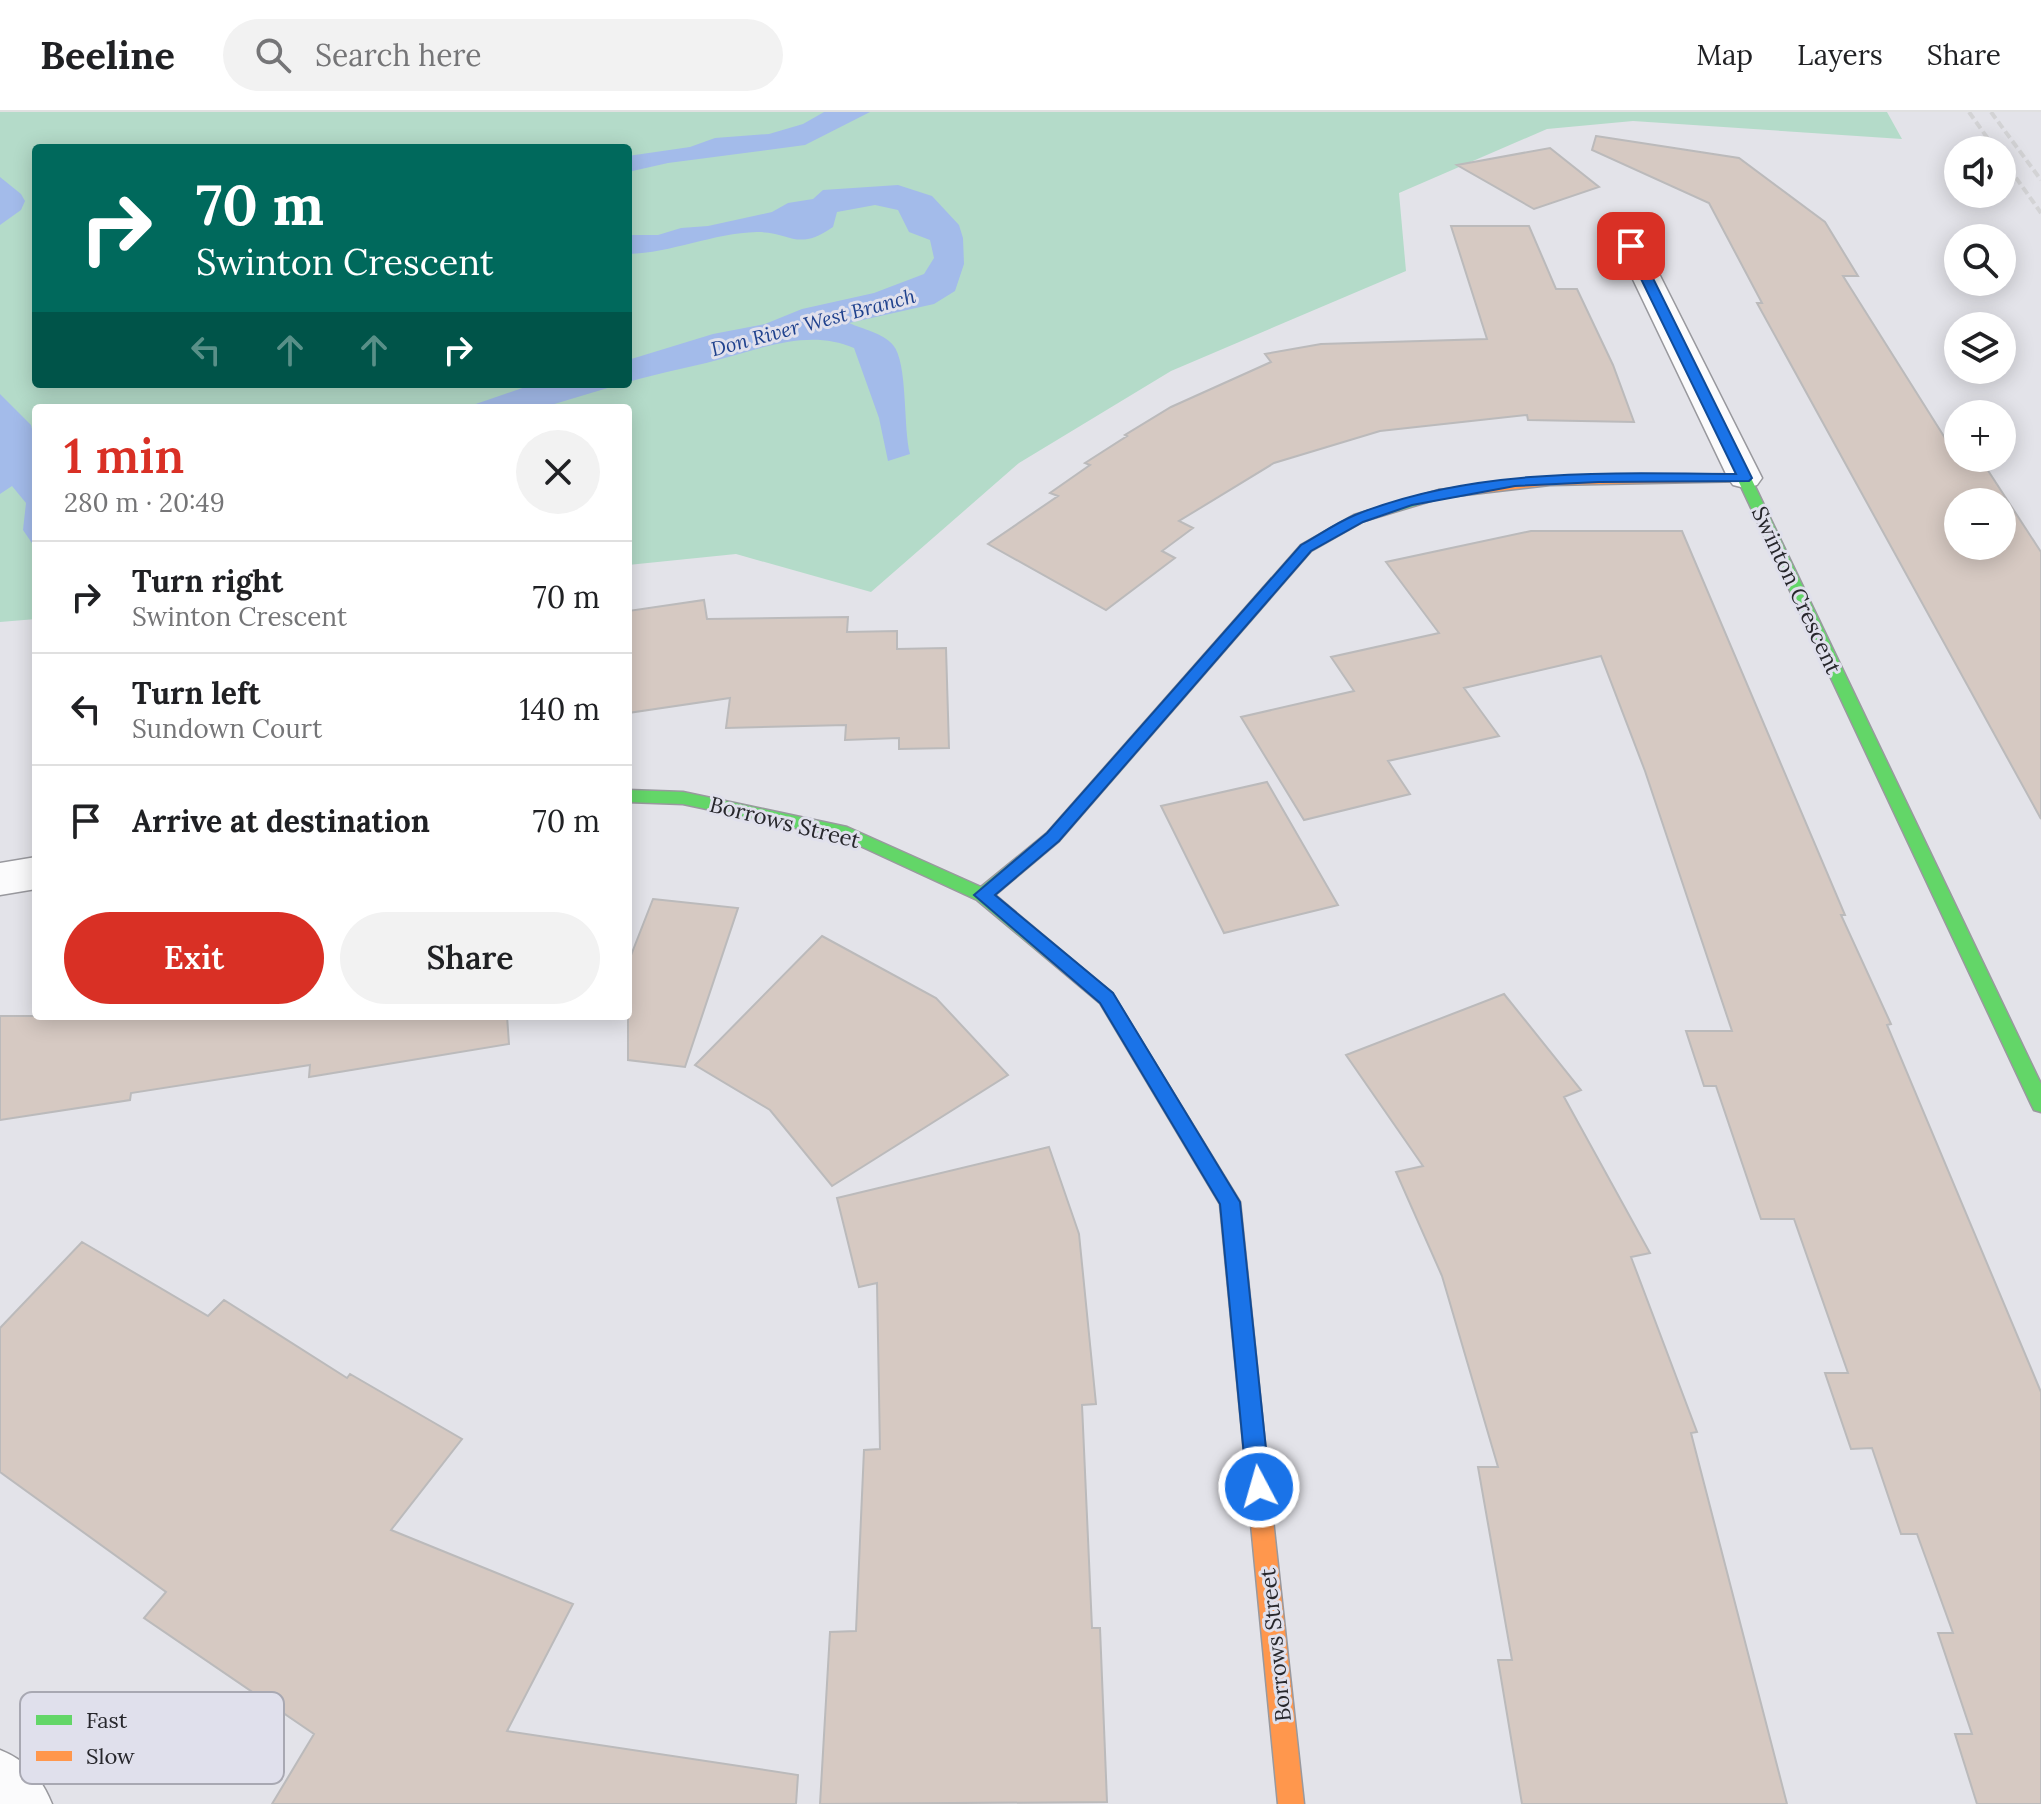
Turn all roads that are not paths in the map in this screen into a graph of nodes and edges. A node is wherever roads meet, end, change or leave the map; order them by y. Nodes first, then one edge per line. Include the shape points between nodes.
1 (1631, 246) dead end
2 (1745, 478) junction
3 (632, 796) edge
4 (32, 874) edge
5 (0, 879) edge
6 (983, 895) junction
7 (2041, 1104) edge
8 (0, 1781) edge
9 (21, 1804) edge
10 (1291, 1804) edge

1 - 2 street
2 - 6 street, Swinton Crescent via 1515,482 1409,502 1358,519 1306,548 1053,837
2 - 7 street, Swinton Crescent
3 - 6 street, Borrows Street via 683,798 847,833
4 - 5 street
6 - 10 street, Borrows Street via 1106,998 1230,1202
8 - 9 street

